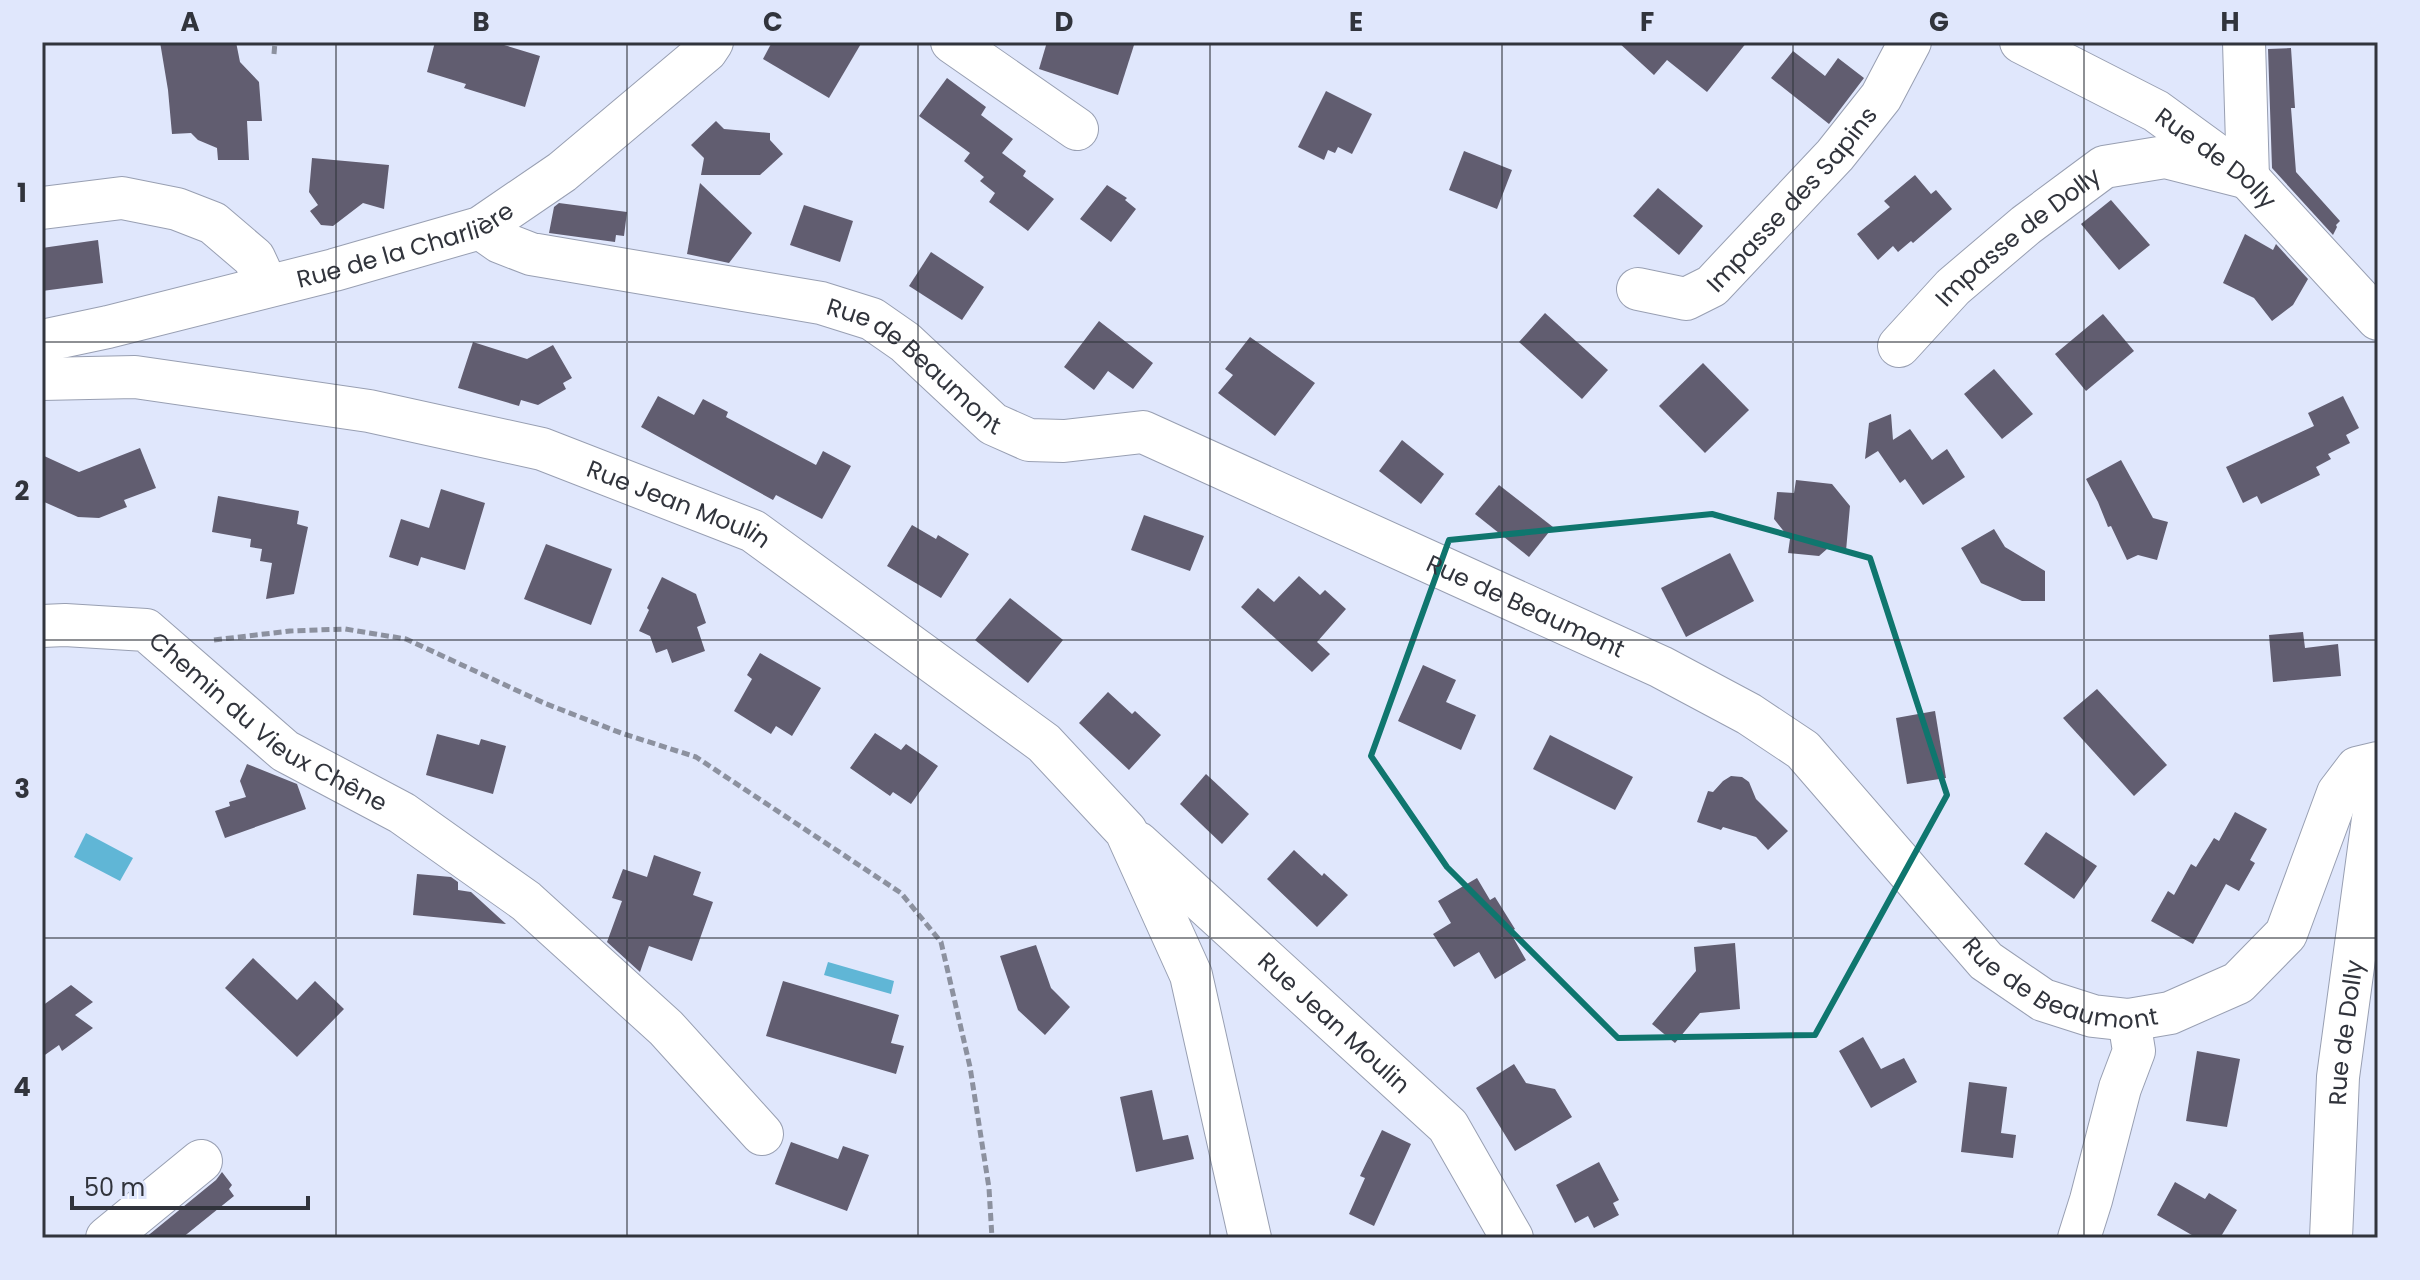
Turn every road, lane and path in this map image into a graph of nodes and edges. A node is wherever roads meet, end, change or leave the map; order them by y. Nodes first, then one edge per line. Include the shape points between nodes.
1 (275, 42) edge
2 (712, 42) edge
3 (952, 42) edge
4 (1910, 42) edge
5 (2021, 42) edge
6 (2244, 42) edge
7 (274, 54) dead end
8 (1077, 129) dead end
9 (2248, 178) junction
10 (42, 208) edge
11 (480, 228) junction
12 (267, 286) junction
13 (1638, 289) dead end
14 (2378, 319) edge
15 (108, 327) junction
16 (42, 341) edge
17 (1899, 346) dead end
18 (135, 377) junction
19 (42, 379) edge
20 (42, 626) edge
21 (202, 641) dead end
22 (2378, 763) edge
23 (2378, 782) edge
24 (1126, 831) junction
25 (2129, 1020) junction
26 (762, 1134) dead end
27 (201, 1161) dead end
28 (107, 1238) edge
29 (992, 1238) edge
30 (1250, 1238) edge
31 (1512, 1238) edge
32 (2079, 1238) edge
33 (2331, 1238) edge

1 - 7 path
2 - 11 street, Rue de la Charlière via 562,172
3 - 8 street
4 - 13 street, Impasse des Sapins via 1881,97 1844,143 1712,286 1686,299
5 - 9 street, Rue de Dolly via 2156,111
6 - 9 street
9 - 14 street, Rue de Dolly
9 - 17 street, Impasse de Dolly via 2165,157 2104,167 1953,287
10 - 12 street via 122,198 177,209 213,223 254,258
11 - 12 street, Rue de la Charlière
11 - 25 street, Rue de Beaumont via 531,254 821,303 872,319 905,342 993,424 1029,440 1143,432 1661,667 1803,750 1986,961 2043,1000 2093,1016
12 - 15 street, Rue de la Charlière
15 - 16 street, Rue de la Charlière
15 - 18 street via 116,361
18 - 19 street, Rue Jean Moulin
18 - 24 street, Rue Jean Moulin via 369,411 542,449 753,531 1044,743
20 - 26 street, Chemin du Vieux Chêne via 146,630 285,751 402,813 526,901 666,1028
21 - 29 path via 345,629 406,639 544,703 696,757 901,893 941,942 970,1067
22 - 25 street, Rue de Beaumont via 2357,768 2338,793 2286,934 2238,983 2170,1013
23 - 33 street, Rue de Dolly via 2338,1077
24 - 30 street, Rue Jean Moulin via 1191,975
24 - 31 street, Rue Jean Moulin via 1448,1126
25 - 32 street via 2134,1051
27 - 28 street

